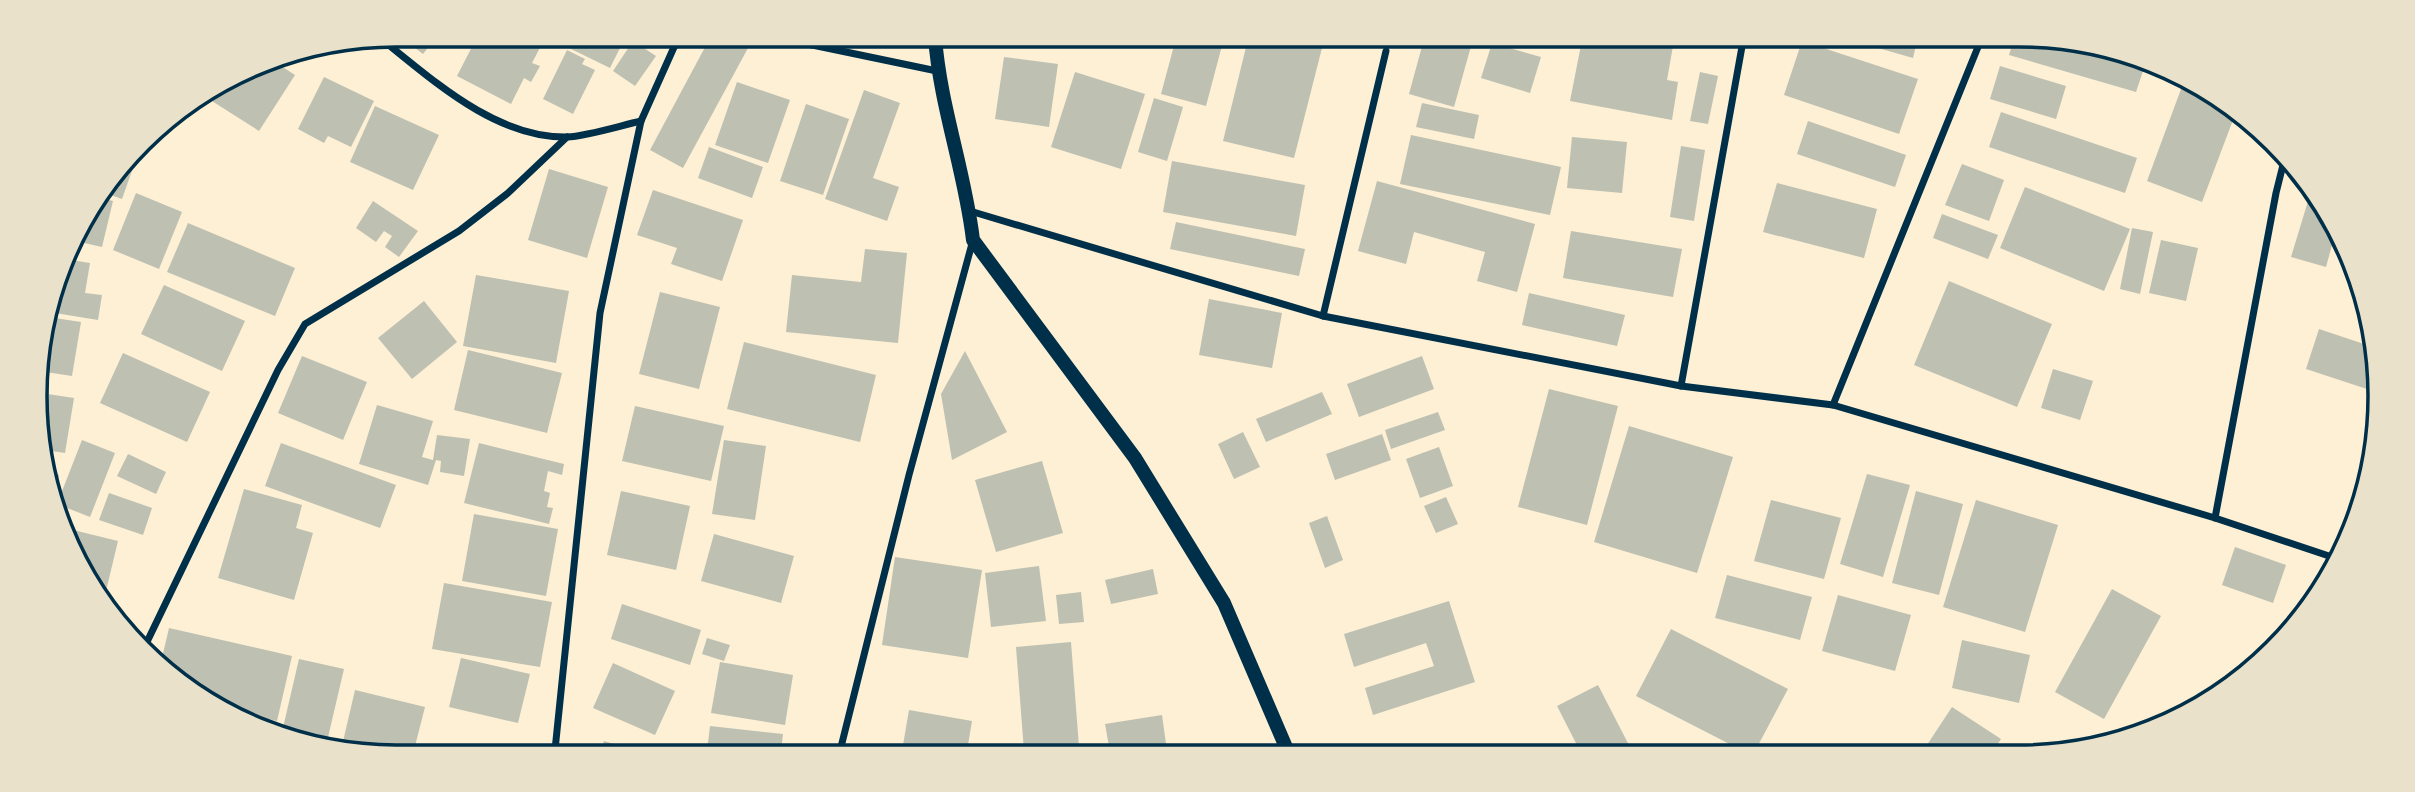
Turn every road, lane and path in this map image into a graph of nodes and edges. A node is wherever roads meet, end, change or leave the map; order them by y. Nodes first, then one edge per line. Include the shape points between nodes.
1 (392, 47) edge
2 (674, 47) edge
3 (822, 47) edge
4 (936, 47) edge
5 (1742, 47) edge
6 (1978, 47) edge
7 (1387, 51) dead end
8 (937, 71) junction
9 (640, 121) junction
10 (567, 137) junction
11 (2282, 168) edge
12 (970, 211) junction
13 (973, 240) junction
14 (1323, 316) junction
15 (1681, 386) junction
16 (1833, 405) junction
17 (2215, 518) junction
18 (2329, 556) edge
19 (147, 641) edge
20 (556, 745) edge
21 (842, 745) edge
22 (1284, 745) edge

1 - 10 street via 457,99 515,130
2 - 9 street
3 - 8 street
4 - 8 main road
5 - 15 street
6 - 16 street
7 - 14 street
8 - 12 main road
9 - 10 street
9 - 20 street via 600,313
10 - 19 street via 508,193 459,231 305,324 278,370
11 - 17 street
12 - 13 main road
12 - 14 street
13 - 21 street
13 - 22 main road via 1135,458 1224,603
14 - 15 street
15 - 16 street
16 - 17 street
17 - 18 street

